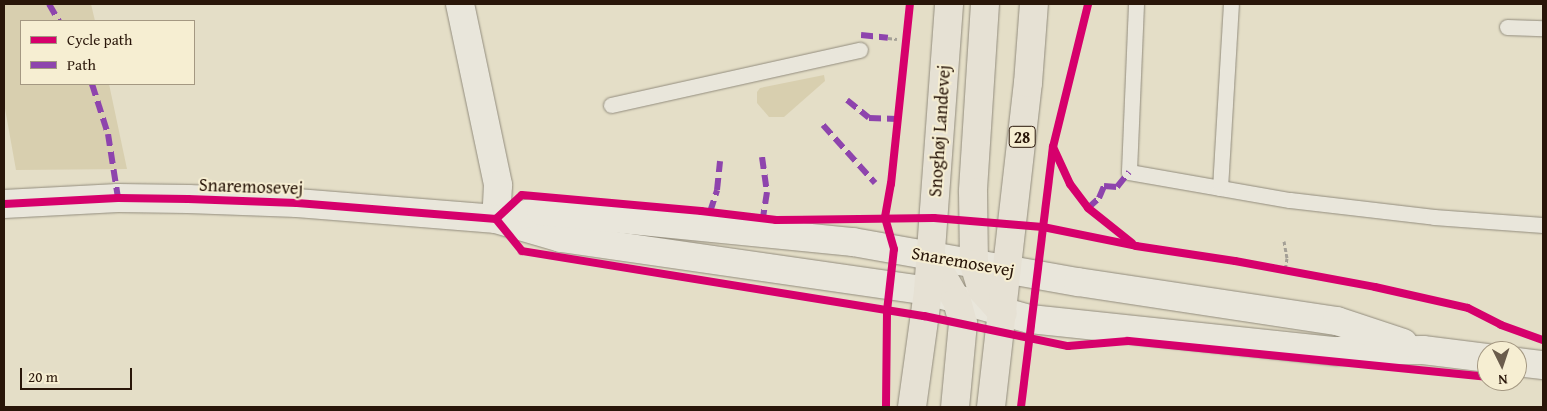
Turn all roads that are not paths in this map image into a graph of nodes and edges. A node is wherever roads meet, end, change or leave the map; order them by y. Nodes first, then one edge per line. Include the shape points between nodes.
1 (460, 4) edge
2 (949, 4) edge
3 (984, 4) edge
4 (1034, 4) edge
5 (1136, 4) edge
6 (1231, 4) edge
7 (1506, 27) dead end
8 (1543, 28) edge
9 (860, 50) dead end
10 (611, 105) dead end
11 (1220, 188) junction
12 (4, 204) edge
13 (496, 219) junction
14 (1543, 225) edge
15 (931, 256) junction
16 (974, 264) junction
17 (1007, 270) junction
18 (928, 292) junction
19 (957, 301) junction
20 (1003, 313) junction
21 (1423, 350) junction
22 (1477, 357) edge
23 (1527, 363) edge
24 (1543, 365) edge
25 (912, 407) edge
26 (955, 407) edge
27 (991, 407) edge

1 - 13 street via 498,185
2 - 15 main road, Snoghøj Landevej
3 - 16 main road via 973,192
4 - 17 main road, 28
5 - 11 lane via 1129,172
6 - 11 lane
7 - 8 lane
9 - 10 lane
11 - 14 lane via 1434,217
12 - 13 street, Snaremosevej via 118,198 188,199 297,203
13 - 15 street, Snaremosevej via 541,211 854,242
13 - 18 street, Snaremosevej via 561,238
15 - 16 street, Snaremosevej
15 - 18 main road, Snoghøj Landevej
15 - 19 main road
16 - 17 street, Snaremosevej
16 - 20 main road via 982,290
17 - 20 main road, 28
17 - 21 street, Snaremosevej via 1337,321
18 - 19 street, Snaremosevej
18 - 25 main road, Snoghøj Landevej
19 - 20 street, Snaremosevej
19 - 26 main road via 963,324
20 - 21 street, Snaremosevej via 1030,319 1337,351
20 - 27 main road, 28
21 - 22 street, Snaremosevej
23 - 24 street

